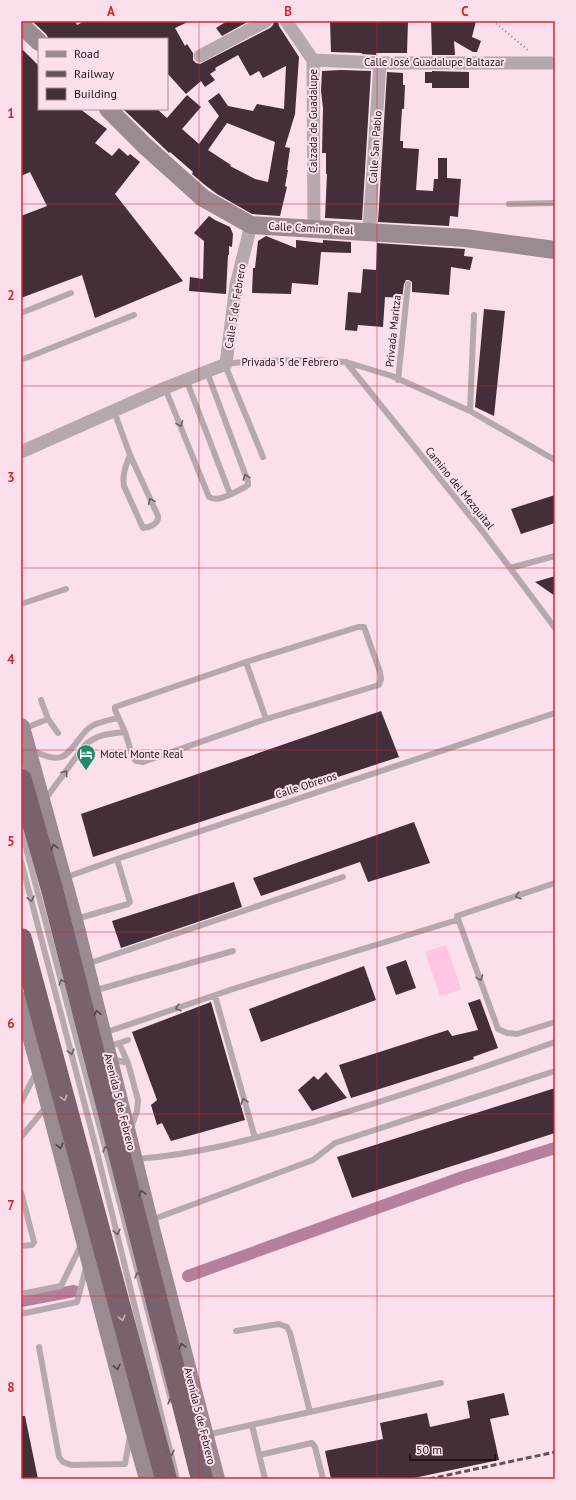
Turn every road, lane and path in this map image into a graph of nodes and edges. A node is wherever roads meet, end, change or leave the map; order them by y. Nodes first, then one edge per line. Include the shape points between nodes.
1 (266, 21) edge
2 (286, 21) edge
3 (493, 21) edge
4 (21, 25) edge
5 (38, 41) edge
6 (200, 56) dead end
7 (313, 60) junction
8 (541, 62) junction
9 (380, 63) junction
10 (555, 63) edge
11 (109, 110) edge
12 (555, 203) edge
13 (509, 204) dead end
14 (251, 225) junction
15 (314, 229) junction
16 (369, 231) junction
17 (555, 250) edge
18 (408, 284) dead end
19 (71, 294) dead end
20 (21, 313) edge
21 (134, 315) dead end
22 (474, 315) dead end
23 (21, 360) edge
24 (346, 362) junction
25 (226, 364) junction
26 (206, 372) junction
27 (186, 379) junction
28 (398, 380) junction
29 (165, 388) junction
30 (114, 411) junction
31 (470, 411) junction
32 (21, 452) edge
33 (130, 455) junction
34 (263, 457) dead end
35 (555, 460) edge
36 (230, 494) junction
37 (555, 556) edge
38 (510, 568) junction
39 (66, 590) dead end
40 (21, 604) edge
41 (553, 620) edge
42 (555, 628) edge
43 (246, 662) junction
44 (41, 700) dead end
45 (555, 713) edge
46 (118, 718) junction
47 (48, 719) junction
48 (266, 719) junction
49 (21, 728) edge
50 (125, 732) junction
51 (58, 733) dead end
52 (27, 749) junction
53 (21, 780) edge
54 (42, 804) junction
55 (21, 830) edge
56 (117, 859) junction
57 (21, 861) edge
58 (343, 877) dead end
59 (63, 878) junction
60 (555, 883) edge
61 (457, 916) junction
62 (74, 920) junction
63 (21, 939) edge
64 (233, 951) dead end
65 (85, 965) junction
66 (92, 991) junction
67 (215, 996) junction
68 (21, 1000) edge
69 (555, 1022) edge
70 (128, 1040) dead end
71 (555, 1042) edge
72 (109, 1046) junction
73 (128, 1064) junction
74 (40, 1065) junction
75 (555, 1071) edge
76 (21, 1102) edge
77 (49, 1104) junction
78 (128, 1135) junction
79 (21, 1136) edge
80 (255, 1138) junction
81 (134, 1159) junction
82 (21, 1192) edge
83 (149, 1221) junction
84 (21, 1246) edge
85 (87, 1247) junction
86 (21, 1294) edge
87 (21, 1314) edge
88 (236, 1331) dead end
89 (39, 1347) dead end
90 (441, 1384) dead end
91 (173, 1409) dead end
92 (310, 1412) junction
93 (132, 1422) junction
94 (252, 1425) junction
95 (205, 1436) junction
96 (259, 1455) junction
97 (148, 1479) edge
98 (166, 1479) edge
99 (177, 1479) edge
100 (202, 1479) edge
101 (216, 1479) edge
102 (265, 1479) edge
103 (323, 1479) edge

1 - 6 street
2 - 7 street, Calzada de Guadalupe
3 - 8 path
4 - 5 main road
7 - 9 street, Calle José Guadalupe Baltazar
7 - 15 street, Calzada de Guadalupe
8 - 9 street, Calle José Guadalupe Baltazar
8 - 10 street, Calle José Guadalupe Baltazar
9 - 16 street, Calle San Pablo
11 - 14 main road, Calle Camino Real via 203,198
12 - 13 lane
14 - 15 main road, Calle Camino Real
14 - 25 street, Calle 5 de Febrero via 236,285
15 - 16 main road, Calle Camino Real
16 - 17 main road, Calle Camino Real via 465,238
18 - 28 lane, Privada Maritza
19 - 20 lane
21 - 23 lane
22 - 31 lane
24 - 25 lane, Privada 5 de Febrero via 251,361
24 - 28 lane, Privada 5 de Febrero
24 - 38 lane, Camino del Mezquital
25 - 26 street, Privada 5 de Febrero
25 - 34 lane
26 - 27 street, Privada 5 de Febrero
36 -> 26 lane via 245,487 248,482
27 - 29 street, Privada 5 de Febrero
27 - 36 lane
28 - 31 lane, Privada 5 de Febrero
29 - 30 street, Privada 5 de Febrero
29 -> 36 lane via 209,497 220,498
30 - 32 street, Privada 5 de Febrero
30 - 33 lane
31 - 35 lane, Privada 5 de Febrero
33 -> 33 lane via 124,469 124,486 143,528 157,523 158,516
37 - 38 lane
38 - 41 lane, Camino del Mezquital
39 - 40 lane
41 - 42 lane, Camino del Mezquital
43 - 46 lane via 115,707
43 - 48 lane
43 - 48 lane via 358,627 364,627 367,634 380,672 379,685
44 - 47 lane
45 - 56 lane, Calle Obreros
46 - 50 lane
46 - 52 lane via 90,727 60,758
47 - 49 lane
47 - 51 lane
48 - 50 lane via 142,762 133,758
49 - 52 main road, Avenida 5 de Febrero
54 -> 50 lane via 85,745 93,738
52 - 54 main road, Avenida 5 de Febrero
53 - 100 highway, Avenida 5 de Febrero via 53,893
59 -> 54 main road, Avenida 5 de Febrero
91 -> 55 lane
56 - 59 lane, Calle Obreros
56 - 62 lane via 130,902
57 -> 99 lane via 95,1144
58 - 65 lane
59 - 62 main road, Avenida 5 de Febrero
60 -> 61 lane
61 - 67 lane via 457,920
61 -> 69 lane via 498,1029 516,1034
62 - 65 main road, Avenida 5 de Febrero
63 -> 98 highway
64 - 66 lane
65 - 66 main road, Avenida 5 de Febrero
72 -> 66 main road, Avenida 5 de Febrero
67 -> 72 lane
80 -> 67 lane
68 - 74 main road
70 - 72 lane
71 - 80 lane via 347,1112
72 - 73 lane
72 - 73 lane
72 - 78 main road, Avenida 5 de Febrero
73 - 78 lane via 138,1100 137,1111
74 - 76 lane
74 - 77 main road
75 - 83 lane via 335,1143 313,1160
77 - 79 lane
77 -> 85 main road
78 - 81 main road, Avenida 5 de Febrero
80 - 81 lane via 167,1157
83 -> 81 main road, Avenida 5 de Febrero
82 - 84 lane via 34,1242 32,1245
95 -> 83 main road, Avenida 5 de Febrero
85 - 86 lane via 61,1286
85 - 87 lane via 77,1302
85 -> 93 main road
88 - 92 lane via 278,1324 287,1327
89 - 93 lane via 59,1457 63,1462 71,1465 125,1464
90 - 92 lane
92 - 94 lane
93 - 97 main road
94 - 95 lane
94 - 96 lane
95 - 101 main road, Avenida 5 de Febrero
96 - 102 lane
96 - 103 lane via 312,1443

